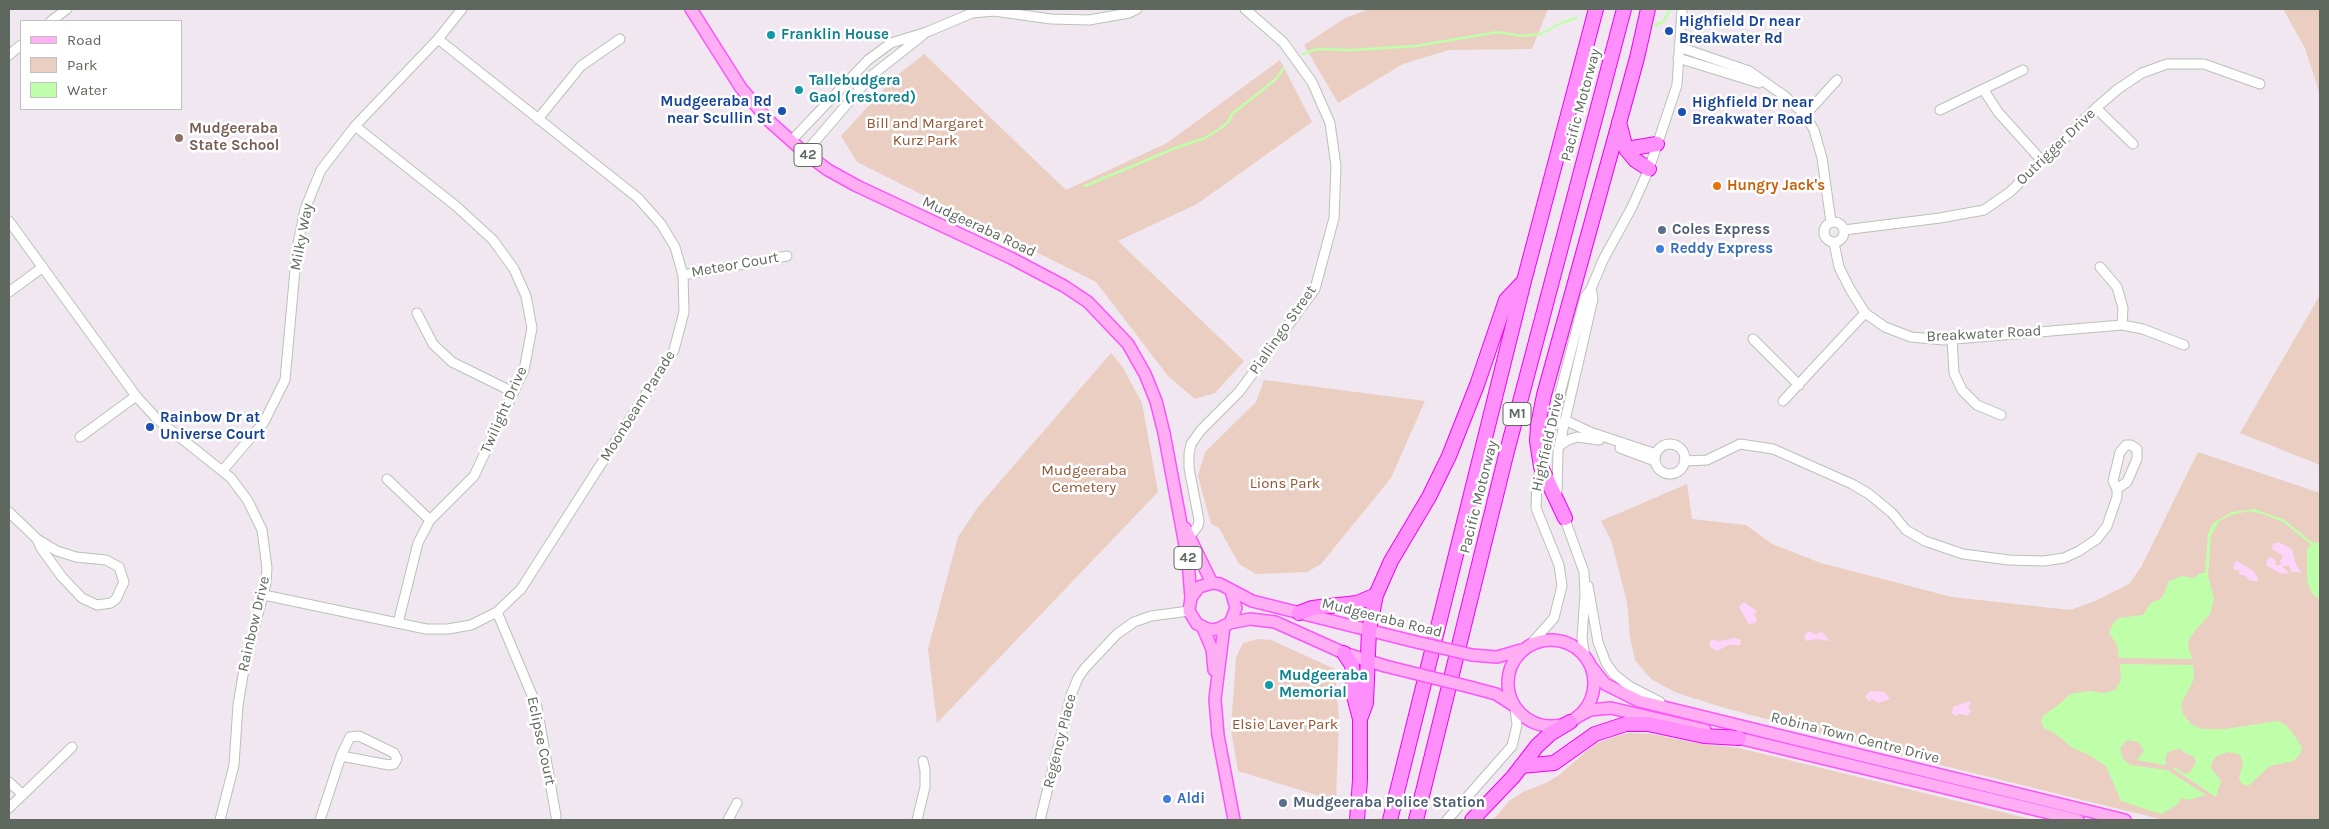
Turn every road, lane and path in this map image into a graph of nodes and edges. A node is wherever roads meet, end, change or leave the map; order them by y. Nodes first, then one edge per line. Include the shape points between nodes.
1 (67, 9) edge
2 (462, 9) edge
3 (691, 9) edge
4 (1137, 9) edge
5 (1245, 9) edge
6 (1596, 9) edge
7 (1624, 9) edge
8 (1648, 9) edge
9 (1682, 9) edge
10 (972, 11) edge
11 (52, 20) edge
12 (927, 32) junction
13 (438, 39) junction
14 (620, 39) dead end
15 (20, 46) edge
16 (1679, 47) junction
17 (9, 55) edge
18 (1678, 58) junction
19 (2023, 70) dead end
20 (1837, 80) dead end
21 (2260, 84) dead end
22 (1769, 86) junction
23 (1983, 89) junction
24 (2096, 108) junction
25 (1940, 110) dead end
26 (1805, 115) junction
27 (538, 118) junction
28 (1619, 121) junction
29 (355, 126) junction
30 (791, 141) junction
31 (1657, 144) junction
32 (2133, 144) dead end
33 (1626, 148) junction
34 (805, 153) junction
35 (2042, 161) junction
36 (1649, 169) junction
37 (9, 220) edge
38 (1831, 222) junction
39 (1844, 230) junction
40 (1834, 243) junction
41 (787, 256) dead end
42 (42, 267) junction
43 (2100, 267) dead end
44 (683, 275) junction
45 (1524, 281) junction
46 (1592, 289) junction
47 (9, 292) edge
48 (417, 313) dead end
49 (1865, 313) junction
50 (2122, 325) junction
51 (1753, 339) dead end
52 (1952, 339) junction
53 (2184, 345) dead end
54 (1799, 385) junction
55 (513, 392) junction
56 (136, 396) junction
57 (1783, 401) dead end
58 (2001, 415) dead end
59 (1565, 421) junction
60 (1550, 431) junction
61 (80, 437) dead end
62 (1559, 446) junction
63 (1655, 457) junction
64 (1684, 461) junction
65 (1541, 468) junction
66 (223, 470) junction
67 (387, 479) dead end
68 (2117, 489) dead end
69 (9, 512) edge
70 (1564, 518) junction
71 (430, 520) junction
72 (1180, 520) junction
73 (1190, 536) junction
74 (37, 539) junction
75 (1584, 572) junction
76 (1212, 583) junction
77 (1231, 591) junction
78 (264, 595) junction
79 (1376, 595) junction
80 (1191, 598) junction
81 (1189, 611) junction
82 (497, 612) junction
83 (1299, 613) junction
84 (398, 624) junction
85 (1227, 625) junction
86 (1203, 628) junction
87 (1369, 630) junction
88 (1528, 646) junction
89 (1344, 653) junction
90 (1587, 661) junction
91 (1369, 662) junction
92 (1216, 686) junction
93 (1514, 706) junction
94 (1679, 711) junction
95 (1360, 719) junction
96 (1573, 720) junction
97 (1739, 738) junction
98 (72, 747) dead end
99 (341, 756) junction
100 (922, 761) dead end
101 (1521, 766) junction
102 (9, 782) edge
103 (22, 794) junction
104 (737, 803) dead end
105 (9, 808) edge
106 (1481, 814) edge
107 (556, 816) dead end
108 (220, 820) edge
109 (320, 820) edge
110 (728, 820) edge
111 (917, 820) edge
112 (1040, 820) edge
113 (1234, 820) edge
114 (1357, 820) edge
115 (1390, 820) edge
116 (1416, 820) edge
117 (1447, 820) edge
118 (1472, 820) edge
119 (2078, 820) edge
120 (2125, 820) edge

1 - 11 street
2 - 13 street, Milky Way
3 - 30 main road, Mudgeeraba Road / 42 via 741,88
4 - 10 street via 1129,14 1090,20
5 - 73 street, Piallingo Street via 1283,42 1312,82 1330,123 1336,166 1334,218 1315,289 1240,392 1191,444 1188,454 1199,520
6 - 45 highway, Pacific Motorway / M1
7 - 116 highway, Pacific Motorway / M1 via 1508,446
8 - 28 highway, M1
9 - 16 street, Highfield Drive
10 - 12 street
12 - 30 street via 891,43 868,60
12 - 34 street via 871,76
13 - 27 street, Moonbeam Parade
13 - 29 street, Milky Way
14 - 27 street via 581,66
15 - 17 street
16 - 18 street, Highfield Drive
16 - 22 street, Breakwater Road via 1740,67
18 - 22 street, Breakwater Road
18 - 31 street, Highfield Drive via 1677,85
19 - 23 street
20 - 26 street
21 - 24 street, Outrigger Drive via 2204,64 2167,64 2142,73
22 - 26 street, Breakwater Road
23 - 25 street
23 - 35 street via 1998,112
24 - 32 street
24 - 35 street, Outrigger Drive
26 - 38 street, Breakwater Road via 1814,130 1822,158
27 - 44 street, Moonbeam Parade via 638,198 661,224 675,247
28 - 33 highway
28 - 65 highway, M1 via 1544,395 1537,435
29 - 55 street, Twilight Drive via 456,206 493,240 514,269 526,296 532,328 524,370
29 - 66 street, Milky Way via 321,170 305,208 298,248 286,380 264,422
30 - 34 main road, Mudgeeraba Road / 42
31 - 33 highway
31 - 36 street, Highfield Drive
33 - 36 highway via 1635,160
34 - 72 main road, Mudgeeraba Road / 42 via 857,186 1041,273 1088,302 1128,344 1146,374 1164,433
35 - 39 street, Outrigger Drive via 2010,192 1984,210
36 - 46 street, Highfield Drive via 1603,260
37 - 42 street, Rainbow Drive
38 - 39 street via 1841,224
38 - 40 street, Breakwater Road via 1824,227 1823,235
39 - 40 street via 1842,239
40 - 49 street, Breakwater Road via 1839,267
41 - 44 street, Meteor Court
42 - 47 street
42 - 56 street, Rainbow Drive
43 - 50 street via 2117,287 2123,308
44 - 82 street, Moonbeam Parade via 684,312 674,350 521,589
45 - 79 highway, M1 via 1506,300 1449,456
45 - 115 highway, Pacific Motorway / M1
46 - 59 street, Highfield Drive via 1593,299
46 - 60 street, Highfield Drive via 1585,297
48 - 55 street via 433,344 452,362
49 - 52 street, Breakwater Road via 1885,327 1911,337
49 - 54 street
50 - 52 street, Breakwater Road
50 - 53 street, Breakwater Road via 2144,329
51 - 54 street
52 - 58 street via 1954,373 1962,390 1977,404
54 - 57 street
55 - 71 street, Twilight Drive via 474,476
56 - 61 street
56 - 66 street, Rainbow Drive via 157,419
59 - 60 street
59 - 62 street, Highfield Drive
59 - 63 street
60 - 65 street, Highfield Drive
62 - 63 street via 1571,438 1586,437
62 - 70 street, Highfield Drive via 1556,484
63 - 64 street via 1659,469 1668,473 1678,471
63 - 64 street via 1665,445 1675,445 1682,450
64 - 68 street via 1707,460 1740,444 1773,449 1868,494 1906,530 1925,541 1963,554 2009,560 2044,562 2079,551 2097,539 2107,526
65 - 70 highway, M1
65 - 88 street, Highfield Drive via 1536,487 1536,508 1559,565 1562,586 1554,618
66 - 78 street, Rainbow Drive via 248,501 262,530 267,568
67 - 71 street
69 - 74 street
70 - 75 street, Highfield Drive / M1
71 - 84 street, Twilight Drive via 418,543
72 - 73 main road, Mudgeeraba Road / 42
72 - 80 main road, Mudgeeraba Road / 42
73 - 76 main road, Mudgeeraba Road / 42
74 - 74 street via 67,555 113,562 124,578 116,599 98,605 82,598 57,570
75 - 90 street, Highfield Drive / M1 via 1582,638
75 - 94 street via 1599,647 1609,666 1632,689
76 - 77 main road
76 - 80 main road via 1199,587
77 - 83 main road, Mudgeeraba Road via 1252,601
77 - 85 main road via 1236,608
78 - 84 street, Moonbeam Parade
78 - 108 street, Rainbow Drive via 244,669 234,765
79 - 83 highway via 1357,604 1312,608
79 - 87 highway, M1
80 - 81 main road
81 - 86 main road
81 - 112 street, Regency Place via 1143,618 1129,625 1108,642 1082,673 1071,694
82 - 84 street, Moonbeam Parade via 471,624 448,629
82 - 107 street, Eclipse Court via 537,706
83 - 87 main road, Mudgeeraba Road
85 - 86 main road via 1218,630
85 - 89 main road via 1250,619 1275,622
85 - 92 main road
86 - 92 main road via 1212,649
87 - 88 main road, Mudgeeraba Road, bridge via 1472,656 1502,656
87 - 91 highway, M1
88 - 90 main road via 1546,640 1563,642 1576,648
88 - 93 main road via 1516,657 1508,674 1508,690
89 - 91 main road
89 - 95 highway, M1 via 1352,665 1354,696
90 - 94 main road, Robina Town Centre Drive via 1599,679 1615,691
90 - 96 main road via 1594,678 1592,694 1586,707
91 - 93 main road, bridge via 1496,694
91 - 95 highway, M1 via 1366,703
92 - 113 main road via 1218,735
93 - 96 main road via 1527,719 1538,724 1553,726
93 - 117 street via 1517,725 1512,746
94 - 120 main road, Robina Town Centre Drive
95 - 114 highway, M1
96 - 97 main road, Robina Town Centre Drive via 1590,710 1611,708
96 - 101 highway via 1544,739
97 - 101 highway via 1704,736 1648,724 1626,724 1595,734 1554,764
97 - 119 main road, Robina Town Centre Drive
98 - 103 street
99 - 99 street via 348,739 355,736 394,753 397,759 389,765
99 - 109 street
100 - 111 street via 925,787
101 - 106 highway
102 - 103 street
103 - 105 street
104 - 110 street
106 - 118 highway

